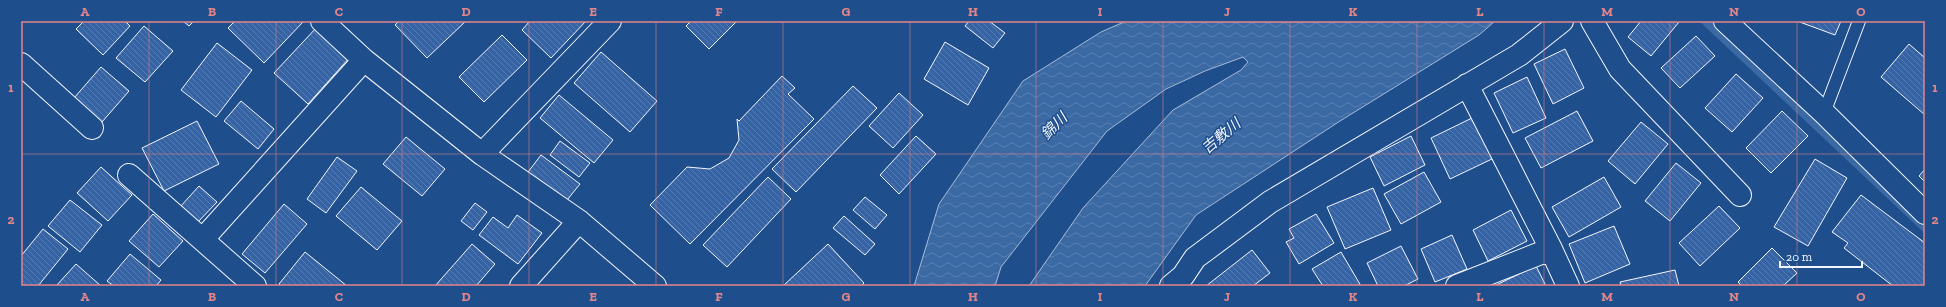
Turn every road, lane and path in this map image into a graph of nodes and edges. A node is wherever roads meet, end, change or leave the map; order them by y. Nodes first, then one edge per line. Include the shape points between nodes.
1 (322, 21) edge
2 (610, 21) edge
3 (1562, 21) edge
4 (1592, 21) edge
5 (1725, 21) edge
6 (1859, 21) edge
7 (364, 60) junction
8 (21, 64) edge
9 (1467, 85) junction
10 (1824, 113) junction
11 (92, 128) dead end
12 (482, 154) junction
13 (130, 175) dead end
14 (1740, 195) dead end
15 (1925, 213) edge
16 (579, 221) junction
17 (203, 239) junction
18 (1551, 249) junction
19 (1181, 283) edge
20 (255, 286) edge
21 (521, 286) edge
22 (655, 286) edge
23 (1457, 286) edge
24 (1568, 286) edge

1 - 7 street
2 - 12 street
3 - 9 street via 1519,55
4 - 14 street via 1620,69
5 - 10 street
6 - 10 lane
7 - 12 street
7 - 17 street
8 - 11 street
9 - 18 street
9 - 19 street via 1270,202 1196,258
10 - 15 street
12 - 16 street
13 - 17 street
16 - 21 street
16 - 22 street
17 - 20 street
18 - 23 street
18 - 24 street

